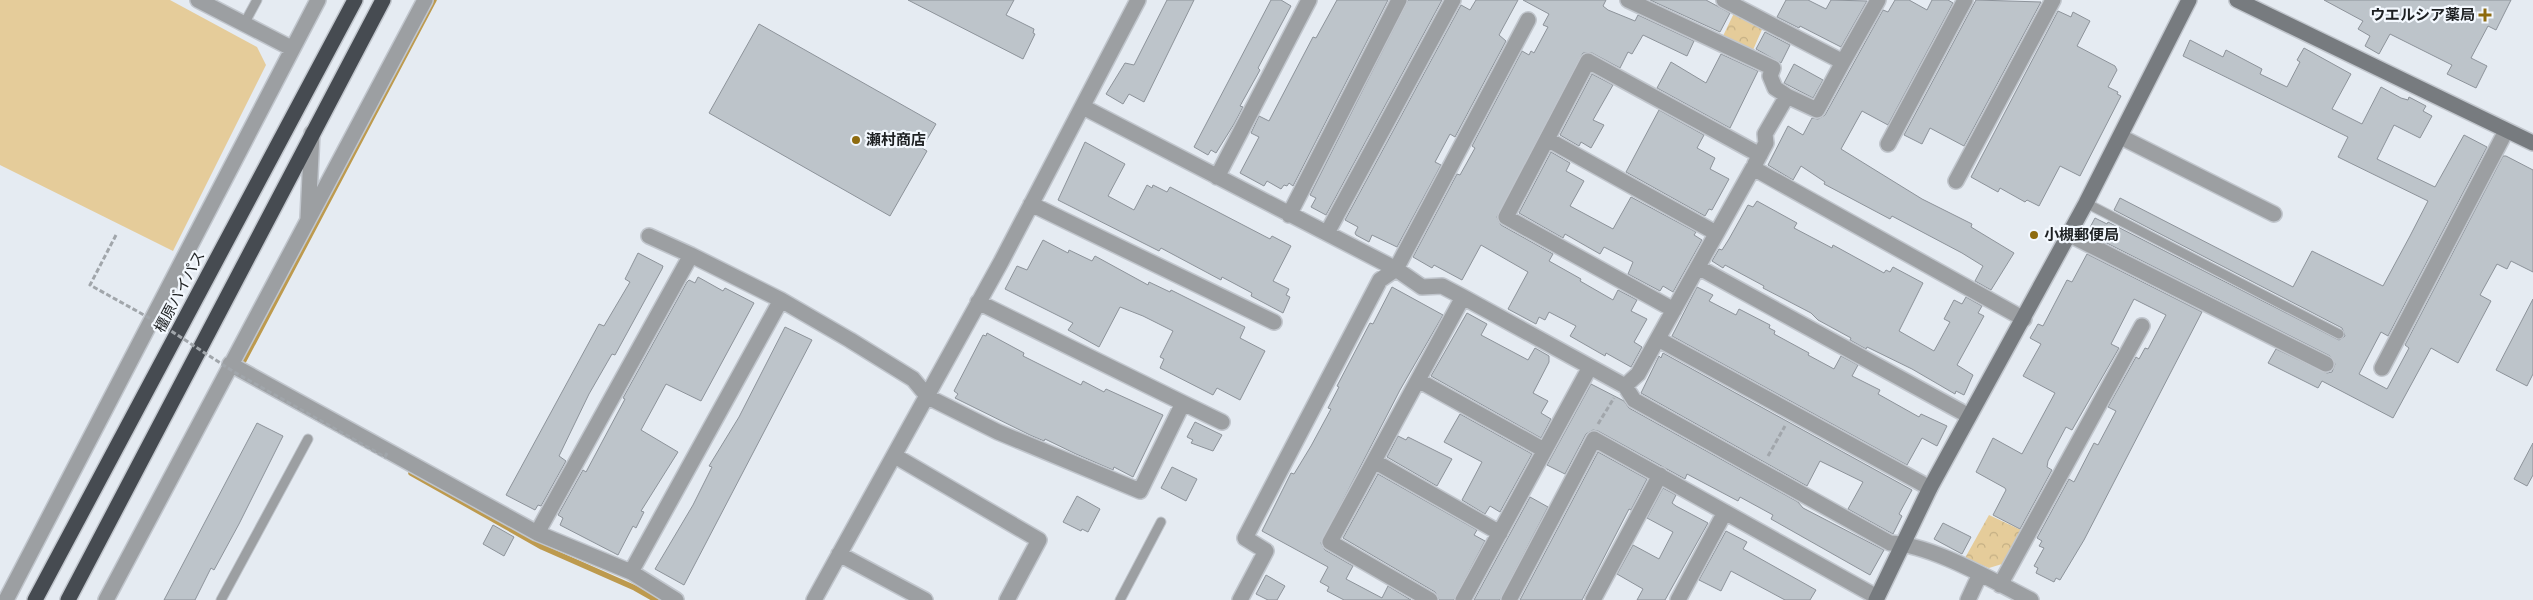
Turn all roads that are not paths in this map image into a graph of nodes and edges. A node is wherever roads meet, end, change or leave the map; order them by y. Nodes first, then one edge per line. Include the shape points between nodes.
1 (198, 0) edge
2 (256, 0) edge
3 (318, 0) edge
4 (355, 0) edge
5 (383, 0) edge
6 (425, 0) edge
7 (1138, 0) edge
8 (1309, 0) edge
9 (1399, 0) edge
10 (1453, 0) edge
11 (1628, 0) edge
12 (1724, 0) edge
13 (1878, 0) edge
14 (1965, 0) edge
15 (2053, 0) edge
16 (2188, 0) edge
17 (2237, 0) edge
18 (1528, 20) dead end
19 (244, 24) junction
20 (291, 48) junction
21 (1843, 62) junction
22 (1787, 96) junction
23 (1082, 107) junction
24 (2506, 130) junction
25 (313, 132) junction
26 (2121, 137) junction
27 (1547, 139) junction
28 (2533, 143) edge
29 (1888, 144) dead end
30 (1757, 162) junction
31 (1217, 177) junction
32 (1956, 182) dead end
33 (2086, 203) junction
34 (1031, 204) junction
35 (2274, 214) dead end
36 (1289, 215) junction
37 (308, 222) junction
38 (1327, 233) junction
39 (1716, 233) junction
40 (2070, 235) junction
41 (649, 236) dead end
42 (691, 256) junction
43 (1698, 267) junction
44 (1396, 268) junction
45 (1463, 297) junction
46 (781, 300) junction
47 (978, 302) junction
48 (1674, 310) junction
49 (2024, 319) junction
50 (1274, 322) dead end
51 (2142, 326) dead end
52 (2339, 334) dead end
53 (1658, 338) junction
54 (230, 364) junction
55 (2326, 364) dead end
56 (1590, 367) junction
57 (2382, 368) dead end
58 (1418, 380) junction
59 (1625, 386) junction
60 (928, 397) junction
61 (1183, 403) junction
62 (1970, 416) junction
63 (1222, 422) dead end
64 (308, 439) dead end
65 (1544, 450) junction
66 (895, 456) junction
67 (1374, 461) junction
68 (1660, 475) junction
69 (1930, 488) junction
70 (1725, 512) junction
71 (1161, 522) dead end
72 (537, 533) junction
73 (1500, 534) junction
74 (1905, 544) junction
75 (839, 554) junction
76 (631, 572) junction
77 (1980, 574) junction
78 (2000, 585) junction
79 (1877, 599) edge
80 (6, 600) edge
81 (35, 600) edge
82 (68, 600) edge
83 (106, 600) edge
84 (221, 600) edge
85 (676, 600) edge
86 (814, 600) edge
87 (925, 600) edge
88 (1007, 600) edge
89 (1120, 600) edge
90 (1240, 600) edge
91 (1430, 600) edge
92 (1463, 600) edge
93 (1509, 600) edge
94 (1593, 600) edge
95 (1678, 600) edge
96 (1968, 600) edge
97 (2031, 600) edge

1 - 19 street
2 - 19 lane
3 - 20 street
4 - 81 highway, 橿原バイパス
5 - 25 highway
6 - 37 street
7 - 23 street
8 - 31 street
9 - 36 street
10 - 38 street
11 - 22 street via 1772,68 1770,76 1775,88
12 - 21 street
13 - 21 street
14 - 29 street
15 - 32 street
16 - 26 street
17 - 24 street
18 - 44 street
19 - 20 street
20 - 80 street
21 - 22 street via 1817,110
22 - 30 street via 1766,134 1766,143
23 - 31 street
23 - 34 street
24 - 28 street
24 - 57 street
25 - 37 street
25 - 82 highway
26 - 33 street
26 - 35 street
27 - 30 street via 1588,61
27 - 39 street
27 - 48 street via 1506,217
30 - 39 street
30 - 49 street
31 - 36 street
33 - 40 street
33 - 52 lane
34 - 47 street
34 - 50 street
36 - 38 street
37 - 54 street
38 - 44 street
39 - 43 street
40 - 49 street
40 - 55 street
41 - 42 street
42 - 46 street
42 - 72 street
43 - 48 street
43 - 62 street
44 - 45 street via 1422,287 1442,286
44 - 90 street via 1380,280 1245,538 1266,551
45 - 56 street
45 - 58 street
46 - 60 street via 913,379
46 - 76 street
47 - 60 street
47 - 61 street
48 - 53 street
49 - 62 street
51 - 78 street
53 - 59 street via 1638,374
53 - 69 street
54 - 72 street
54 - 83 street
56 - 59 street
56 - 65 street
58 - 65 street
58 - 67 street
59 - 74 street via 1634,400 1760,472 1890,543
60 - 61 street via 998,432 1140,491
60 - 66 street
61 - 63 street
62 - 69 street
64 - 84 lane
65 - 73 street
66 - 75 street
66 - 88 street via 1038,540
67 - 73 street
67 - 91 street via 1330,542
68 - 70 street
68 - 93 street via 1594,439
68 - 94 street
69 - 74 street
70 - 79 street
70 - 95 street
71 - 89 lane
72 - 76 street
73 - 92 street
74 - 77 street
74 - 79 street
75 - 86 street
75 - 87 street
76 - 85 street
77 - 78 street
77 - 96 street
78 - 97 street

